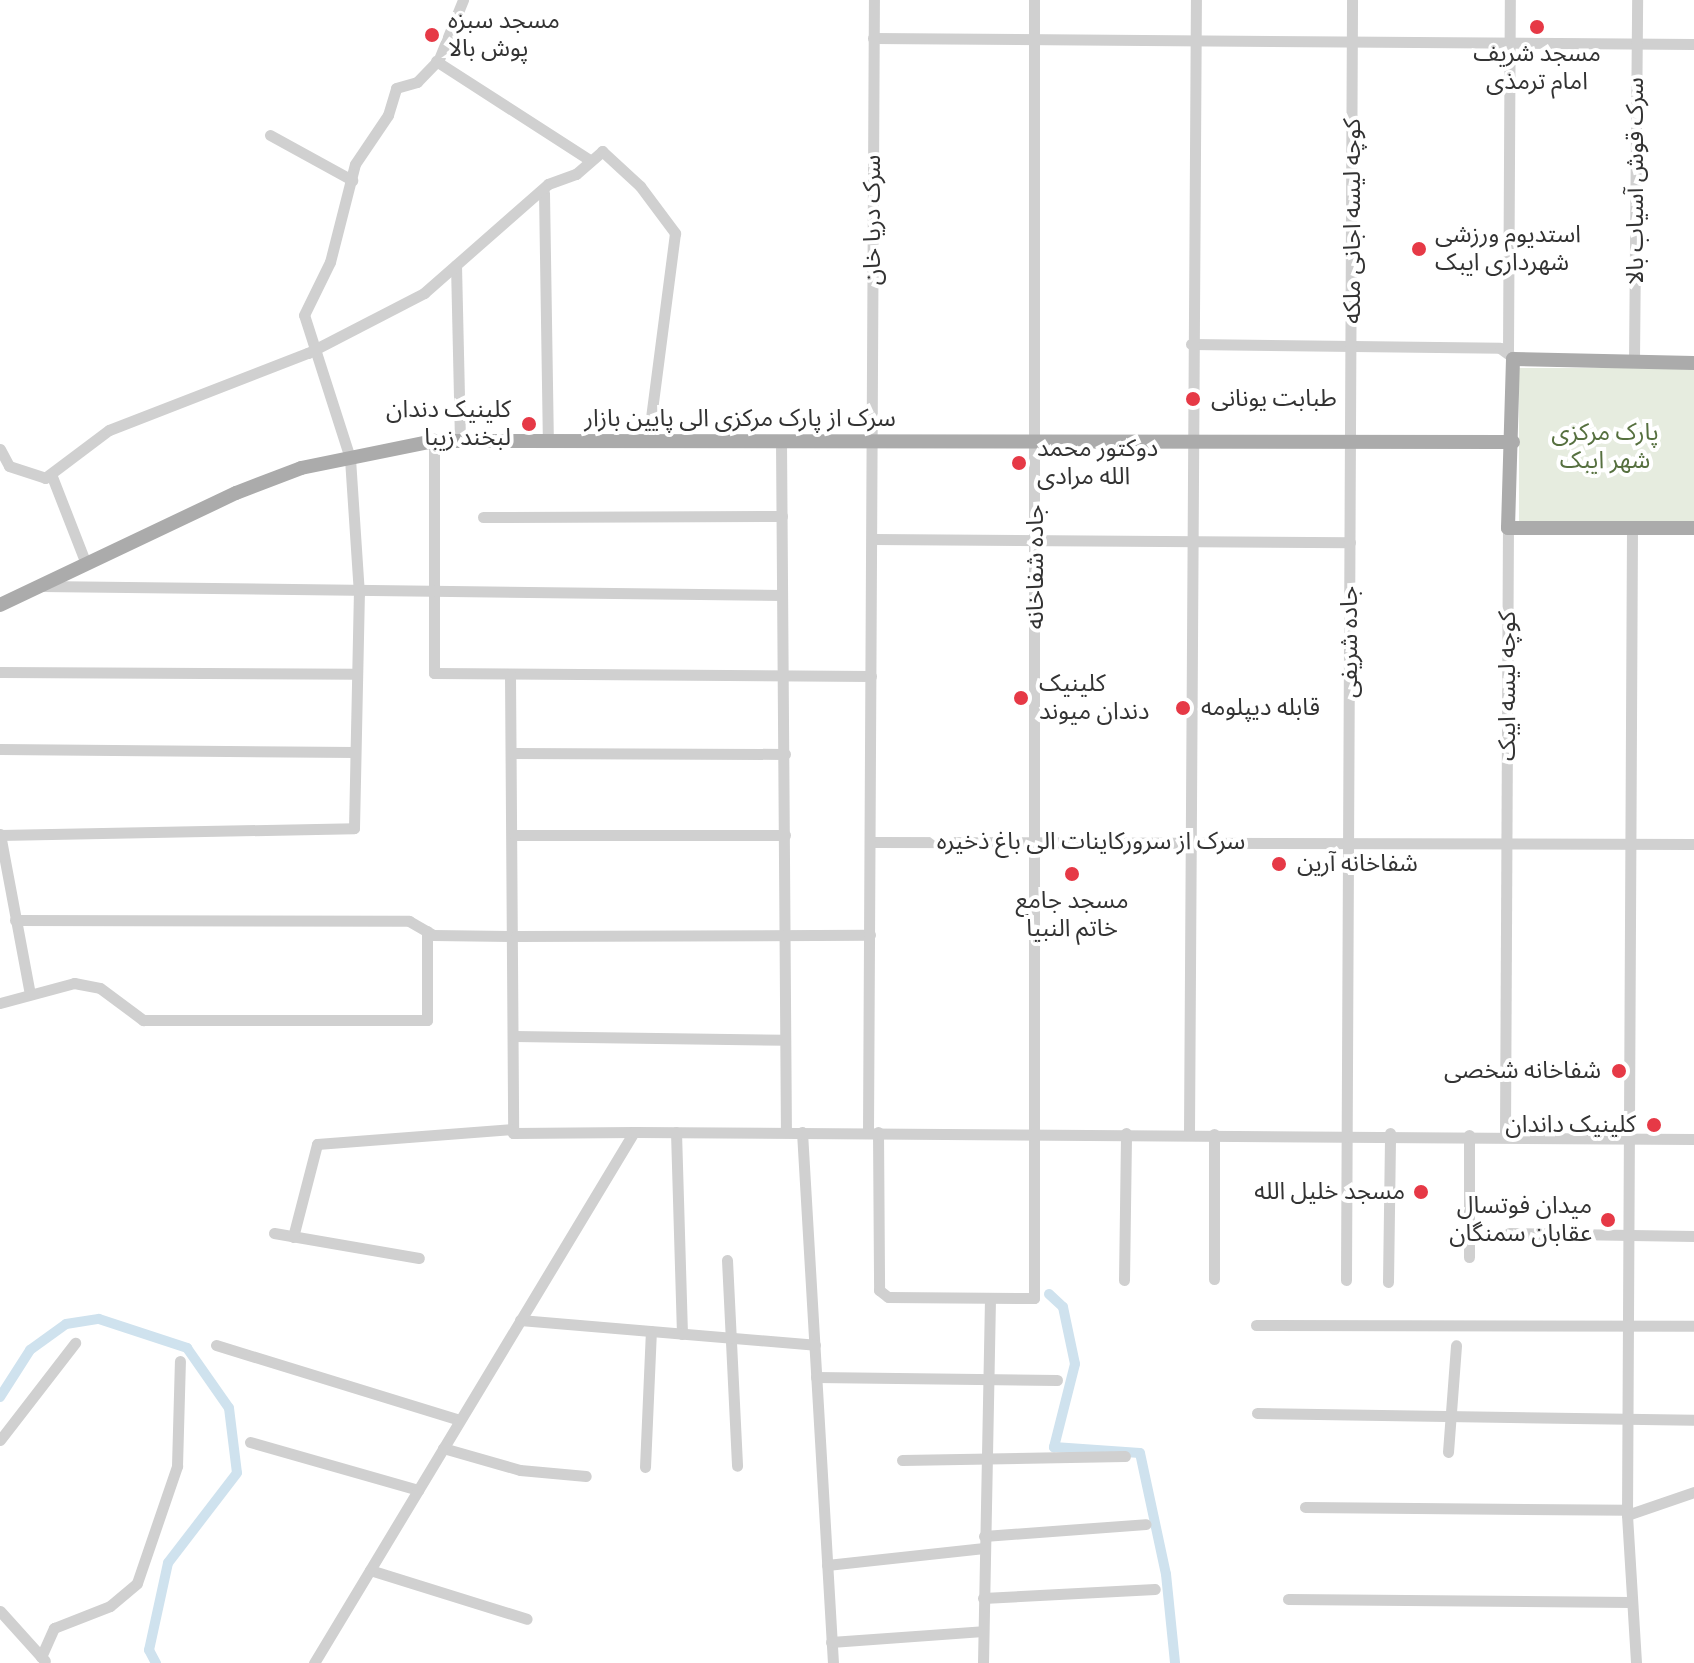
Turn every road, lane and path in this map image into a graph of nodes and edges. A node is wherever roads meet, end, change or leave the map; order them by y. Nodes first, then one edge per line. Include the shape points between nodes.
1 (463, 0) edge
2 (874, 0) edge
3 (1034, 0) edge
4 (1196, 0) edge
5 (1352, 0) edge
6 (1510, 0) edge
7 (1637, 0) edge
8 (873, 38) junction
9 (1353, 39) junction
10 (1196, 43) junction
11 (1509, 43) junction
12 (1034, 44) junction
13 (1637, 44) junction
14 (1694, 44) edge
15 (436, 61) junction
16 (270, 135) dead end
17 (591, 161) junction
18 (352, 180) junction
19 (544, 193) junction
20 (456, 265) junction
21 (1191, 344) junction
22 (313, 348) junction
23 (1354, 350) junction
24 (1510, 355) junction
25 (1634, 361) junction
26 (1694, 363) edge
27 (434, 441) junction
28 (548, 441) junction
29 (648, 441) junction
30 (781, 441) junction
31 (873, 441) junction
32 (1037, 441) junction
33 (1190, 441) junction
34 (1354, 441) junction
35 (460, 442) junction
36 (1513, 442) junction
37 (0, 449) edge
38 (350, 458) junction
39 (51, 474) junction
40 (782, 516) junction
41 (483, 517) dead end
42 (1508, 528) junction
43 (1632, 528) junction
44 (1694, 528) edge
45 (1036, 538) junction
46 (873, 539) junction
47 (1193, 542) junction
48 (1350, 542) junction
49 (86, 564) junction
50 (40, 586) junction
51 (359, 594) junction
52 (434, 595) junction
53 (782, 595) junction
54 (0, 605) edge
55 (0, 672) edge
56 (357, 674) junction
57 (510, 674) junction
58 (783, 676) junction
59 (871, 676) junction
60 (0, 749) edge
61 (355, 752) junction
62 (512, 753) junction
63 (785, 754) junction
64 (0, 834) edge
65 (514, 835) junction
66 (785, 835) junction
67 (871, 842) junction
68 (1034, 842) junction
69 (1190, 842) junction
70 (1350, 843) junction
71 (1508, 843) junction
72 (1632, 843) junction
73 (1694, 844) edge
74 (13, 899) junction
75 (0, 901) edge
76 (15, 920) junction
77 (427, 931) junction
78 (870, 935) junction
79 (516, 936) junction
80 (784, 936) junction
81 (30, 994) junction
82 (0, 1003) edge
83 (514, 1036) junction
84 (785, 1040) junction
85 (513, 1129) junction
86 (634, 1132) junction
87 (676, 1132) junction
88 (786, 1132) junction
89 (802, 1132) junction
90 (873, 1132) junction
91 (1347, 1132) junction
92 (1031, 1133) junction
93 (1126, 1133) junction
94 (1390, 1133) junction
95 (1189, 1134) junction
96 (1214, 1134) junction
97 (1469, 1135) junction
98 (1505, 1135) junction
99 (1632, 1138) junction
100 (1694, 1139) edge
101 (274, 1233) dead end
102 (1509, 1233) dead end
103 (1630, 1236) junction
104 (1694, 1236) edge
105 (293, 1237) junction
106 (1469, 1257) dead end
107 (419, 1258) dead end
108 (727, 1260) dead end
109 (1214, 1279) dead end
110 (1124, 1280) dead end
111 (1346, 1280) dead end
112 (1388, 1282) dead end
113 (990, 1299) junction
114 (520, 1320) junction
115 (1629, 1324) junction
116 (1256, 1325) dead end
117 (1694, 1326) edge
118 (651, 1331) junction
119 (682, 1334) junction
120 (729, 1338) junction
121 (75, 1343) dead end
122 (216, 1345) dead end
123 (815, 1345) junction
124 (1456, 1345) dead end
125 (180, 1361) dead end
126 (816, 1377) junction
127 (987, 1379) junction
128 (1057, 1380) dead end
129 (1257, 1413) dead end
130 (1450, 1415) junction
131 (1628, 1419) junction
132 (460, 1420) junction
133 (1694, 1420) edge
134 (0, 1440) edge
135 (250, 1442) dead end
136 (443, 1448) junction
137 (1448, 1452) dead end
138 (1125, 1456) dead end
139 (985, 1459) junction
140 (902, 1460) dead end
141 (737, 1466) dead end
142 (645, 1467) dead end
143 (586, 1476) dead end
144 (418, 1490) junction
145 (1694, 1492) edge
146 (1305, 1507) dead end
147 (1627, 1512) junction
148 (1146, 1524) dead end
149 (984, 1542) junction
150 (827, 1565) junction
151 (370, 1570) junction
152 (1155, 1589) dead end
153 (983, 1598) junction
154 (1288, 1599) dead end
155 (1631, 1602) junction
156 (0, 1611) edge
157 (527, 1619) dead end
158 (983, 1631) junction
159 (831, 1642) junction
160 (44, 1660) edge
161 (314, 1663) edge
162 (833, 1663) edge
163 (983, 1663) edge
164 (1636, 1663) edge

1 - 15 street
2 - 8 street, سرک دریا خان
3 - 12 street, جاده شفاخانه
4 - 10 street
5 - 9 street, کوچه لیسه اجانی ملکه
6 - 11 street
7 - 13 street, سرک قوش آسیاب بالا
8 - 12 street
8 - 31 street, سرک دریا خان
9 - 10 street
9 - 11 street
9 - 23 street, کوچه لیسه اجانی ملکه
10 - 12 street
10 - 21 street
11 - 13 street
11 - 24 street
12 - 32 street, جاده شفاخانه
13 - 14 street
13 - 25 street, سرک قوش آسیاب بالا
15 - 17 street
15 - 18 street via 417,82 396,88
16 - 18 street
17 - 19 street
17 - 29 street via 602,151 640,186 675,233
18 - 22 street via 330,262 304,315
19 - 20 street
19 - 28 street
20 - 22 street via 424,293
20 - 35 street
21 - 23 street
21 - 33 street
22 - 38 street
22 - 39 street via 109,430
23 - 24 street
23 - 34 street, کوچه لیسه اجانی ملکه
24 - 25 main road
24 - 36 main road
25 - 26 main road
27 - 35 main road, سرک از پارک مرکزی الی پایین بازار
27 - 38 main road, سرک از پارک مرکزی الی پایین بازار
27 - 52 street
28 - 29 main road, سرک از پارک مرکزی الی پایین بازار
28 - 35 main road, سرک از پارک مرکزی الی پایین بازار
29 - 30 main road, سرک از پارک مرکزی الی پایین بازار
30 - 31 main road, سرک از پارک مرکزی الی پایین بازار
30 - 40 street
31 - 32 main road, سرک از پارک مرکزی الی پایین بازار
31 - 46 street, سرک دریا خان
32 - 33 main road, سرک از پارک مرکزی الی پایین بازار
32 - 45 street, جاده شفاخانه
33 - 34 main road, سرک از پارک مرکزی الی پایین بازار
33 - 47 street
34 - 36 main road, سرک از پارک مرکزی الی پایین بازار
34 - 48 street, جاده شریفی
36 - 42 main road
37 - 39 street via 9,466
38 - 49 main road, سرک از پارک مرکزی الی پایین بازار via 236,493
38 - 51 street
39 - 49 street
40 - 41 street
40 - 53 street
42 - 43 main road
42 - 71 street, کوچه لیسه ایبک
43 - 44 main road
43 - 72 street
45 - 46 street
45 - 47 street
45 - 68 street, جاده شفاخانه
46 - 59 street, سرک دریا خان
47 - 48 street
47 - 69 street
48 - 70 street, جاده شریفی
49 - 50 main road, سرک از پارک مرکزی الی پایین بازار
50 - 51 street
50 - 54 main road, سرک از پارک مرکزی الی پایین بازار
51 - 52 street
51 - 56 street
52 - 53 street
52 - 57 street via 434,673
53 - 58 street
55 - 56 street
56 - 61 street
57 - 58 street
57 - 62 street
58 - 59 street
58 - 63 street
59 - 67 street, سرک دریا خان
60 - 61 street
61 - 64 street via 354,828
62 - 63 street
62 - 65 street
63 - 66 street
64 - 74 street
65 - 66 street
65 - 79 street
66 - 80 street
67 - 68 street, سرک از سرورکاینات الی باغ ذخیره
67 - 78 street, سرک دریا خان
68 - 69 street, سرک از سرورکاینات الی باغ ذخیره
68 - 92 street, جاده شفاخانه
69 - 70 street, سرک از سرورکاینات الی باغ ذخیره
69 - 95 street
70 - 71 street, سرک از سرورکاینات الی باغ ذخیره
70 - 91 street, جاده شریفی
71 - 72 street, سرک از سرورکاینات الی باغ ذخیره
71 - 98 street, کوچه لیسه ایبک
72 - 73 street, سرک از سرورکاینات الی باغ ذخیره
72 - 99 street
74 - 75 street
74 - 76 street
76 - 77 street via 409,921
76 - 81 street
77 - 79 street
77 - 81 street via 427,1020 143,1020 100,988 74,983
78 - 80 street
78 - 90 street, سرک دریا خان
79 - 80 street
79 - 83 street
80 - 84 street
81 - 82 street
83 - 84 street
83 - 85 street
84 - 88 street
85 - 86 street
85 - 105 street via 317,1144
86 - 87 street
86 - 114 street
87 - 88 street
87 - 119 street
88 - 89 street
89 - 90 street
89 - 123 street
90 - 92 street
90 - 113 street, سرک دریا خان via 879,1290 888,1297
91 - 94 street
91 - 96 street
91 - 111 street, جاده شریفی
92 - 93 street
92 - 113 street, جاده شفاخانه via 1035,1296
93 - 95 street
93 - 110 street
94 - 97 street
94 - 112 street
95 - 96 street
96 - 109 street
97 - 98 street
97 - 106 street
98 - 99 street
99 - 100 street
99 - 103 street
101 - 105 street
102 - 103 street
103 - 104 street
103 - 115 street
105 - 107 street
108 - 120 street
113 - 127 street
114 - 118 street
114 - 132 street
115 - 116 street
115 - 117 street
115 - 131 street
118 - 119 street
118 - 142 street
119 - 120 street
120 - 123 street
120 - 141 street
121 - 134 street via 38,1382
122 - 132 street
123 - 126 street
124 - 130 street
125 - 160 street via 177,1466 137,1583 110,1606 54,1628
126 - 127 street
126 - 150 street
127 - 128 street
127 - 139 street
129 - 130 street
130 - 131 street
130 - 137 street
131 - 133 street
131 - 147 street
132 - 136 street
135 - 144 street
136 - 143 street via 520,1470
136 - 144 street
138 - 139 street
139 - 140 street
139 - 149 street
144 - 151 street
145 - 147 street
146 - 147 street
147 - 155 street
148 - 149 street
149 - 150 street
149 - 153 street
150 - 159 street
151 - 157 street
151 - 161 street
152 - 153 street
153 - 158 street
154 - 155 street
155 - 164 street
156 - 160 street
158 - 159 street
158 - 163 street
159 - 162 street

